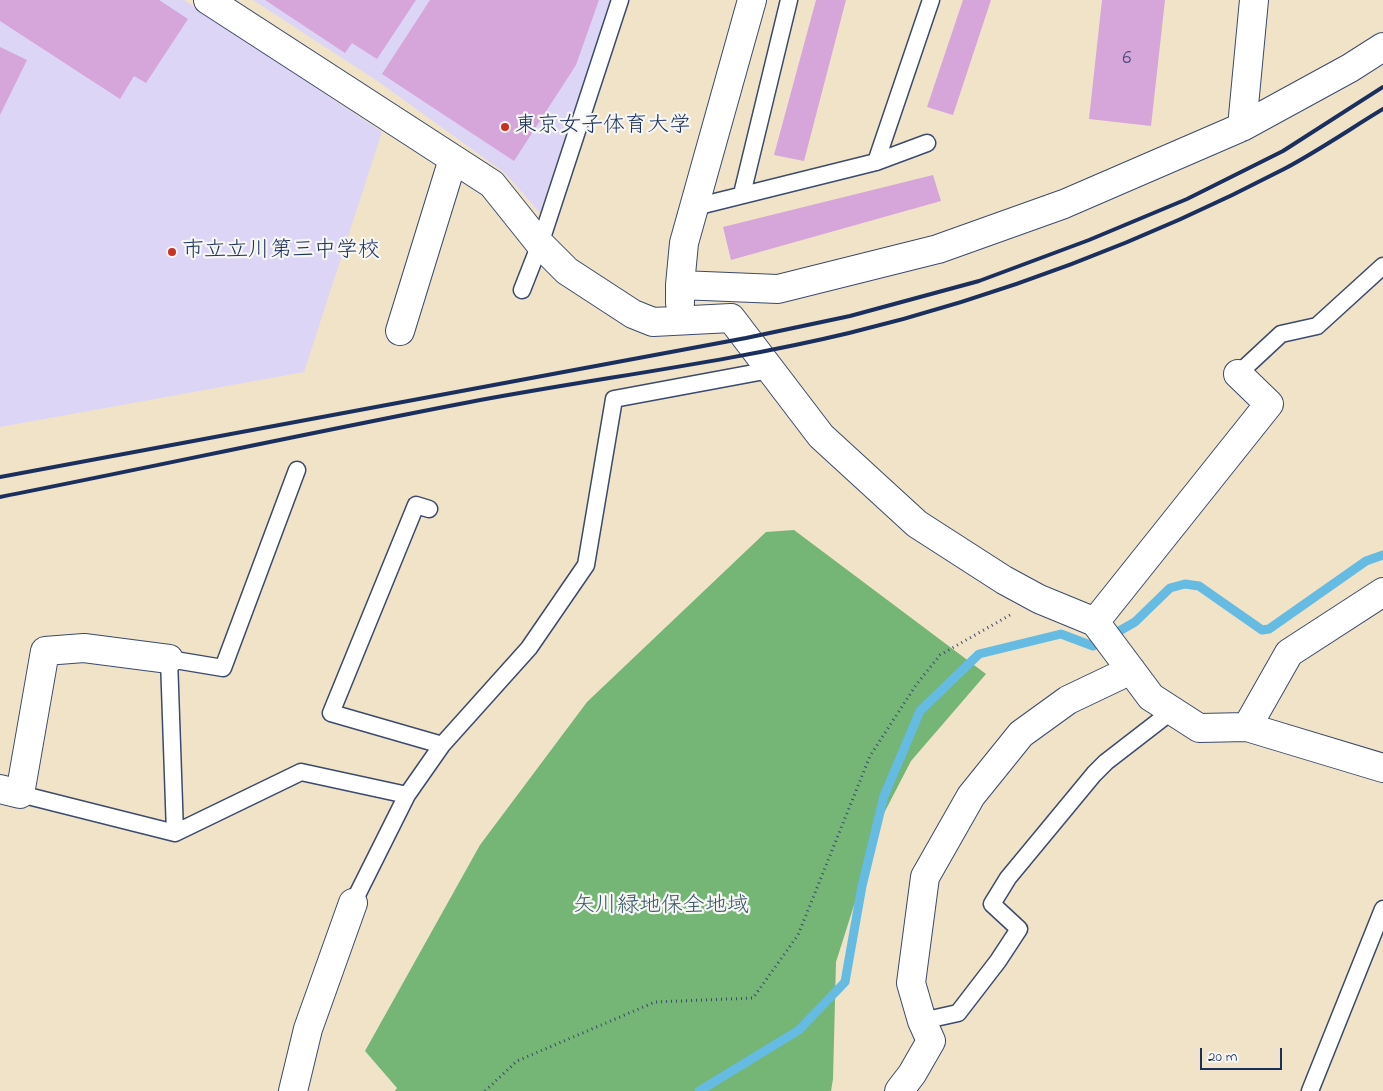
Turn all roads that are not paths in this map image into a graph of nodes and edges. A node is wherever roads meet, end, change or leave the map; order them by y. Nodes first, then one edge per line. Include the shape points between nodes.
1 (208, 0) edge
2 (620, 0) edge
3 (752, 0) edge
4 (789, 0) edge
5 (931, 0) edge
6 (1254, 0) edge
7 (1383, 47) edge
8 (1242, 127) junction
9 (927, 143) dead end
10 (453, 159) junction
11 (876, 162) junction
12 (742, 194) junction
13 (695, 207) junction
14 (540, 244) junction
15 (1383, 266) edge
16 (680, 285) junction
17 (522, 290) dead end
18 (681, 322) junction
19 (400, 331) dead end
20 (770, 370) junction
21 (1238, 374) joint
22 (297, 470) dead end
23 (429, 509) dead end
24 (1383, 592) edge
25 (1095, 622) junction
26 (170, 659) junction
27 (1124, 661) junction
28 (1172, 711) junction
29 (1247, 727) junction
30 (442, 745) junction
31 (1383, 768) edge
32 (10, 792) edge
33 (407, 795) junction
34 (175, 833) junction
35 (352, 903) joint
36 (1383, 909) edge
37 (922, 1021) junction
38 (293, 1091) edge
39 (899, 1091) edge
40 (1310, 1091) edge

1 - 10 street
2 - 14 lane
3 - 13 street
4 - 12 lane
5 - 11 lane
6 - 8 street
7 - 8 street
8 - 16 street via 1064,204 938,249 778,289
9 - 11 lane
10 - 14 street via 492,184
10 - 19 street
11 - 12 lane
12 - 13 lane
13 - 16 street via 684,243
14 - 17 lane
14 - 18 street via 566,271 633,314 653,322
15 - 21 lane via 1317,326 1281,334
16 - 18 street
18 - 20 street via 731,318
20 - 25 street via 821,436 917,524 1004,580 1039,599
20 - 30 lane via 614,399 586,565 529,648
21 - 25 street via 1269,404
22 - 26 lane via 223,668
23 - 30 lane via 416,505 331,713
24 - 29 street via 1288,653
25 - 27 street
26 - 32 street via 84,648 45,651
26 - 34 lane
27 - 28 street via 1151,696
27 - 37 street via 1020,734 971,796 925,877 911,983
28 - 29 street via 1198,728
28 - 37 lane via 1094,774 1008,878 992,904 1019,929 958,1013
29 - 31 street
30 - 33 lane
32 - 34 lane
33 - 34 lane via 301,772
33 - 35 lane
35 - 38 street via 308,1029
36 - 40 lane
37 - 39 street via 931,1041

